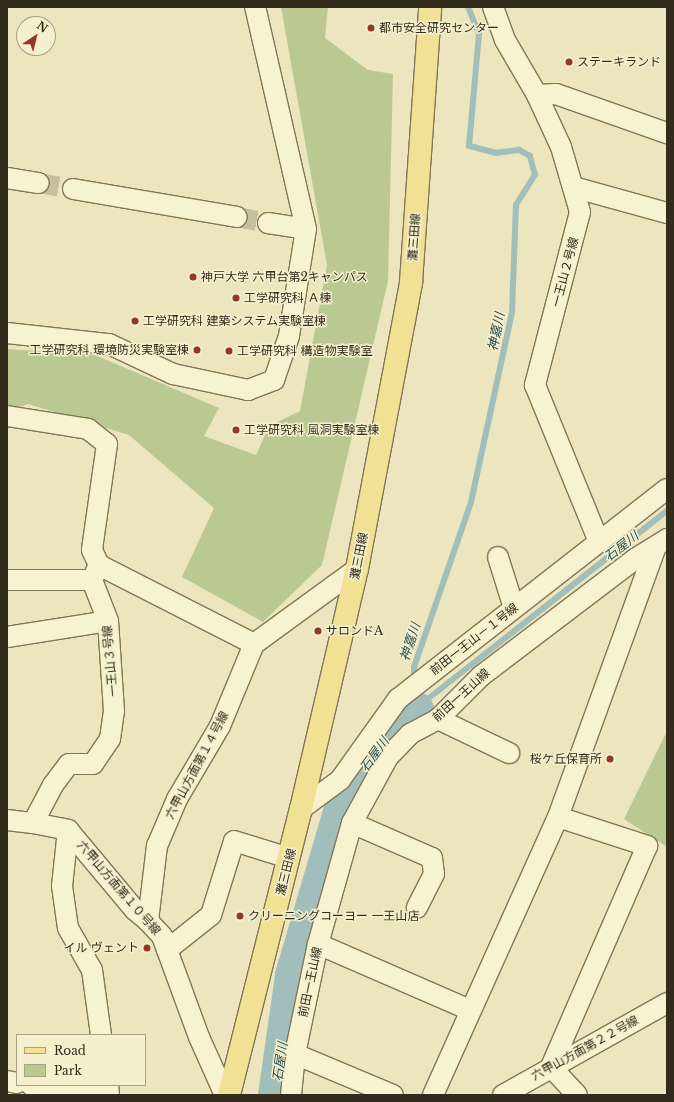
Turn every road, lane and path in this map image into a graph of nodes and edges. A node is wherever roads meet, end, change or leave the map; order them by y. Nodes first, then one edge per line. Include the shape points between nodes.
1 (255, 7) edge
2 (430, 7) edge
3 (493, 7) edge
4 (537, 95) junction
5 (667, 133) edge
6 (7, 178) edge
7 (39, 183) tunnel mouth
8 (573, 187) junction
9 (73, 189) tunnel mouth
10 (667, 213) edge
11 (237, 217) tunnel mouth
12 (268, 223) tunnel mouth
13 (306, 229) junction
14 (7, 333) edge
15 (7, 416) edge
16 (667, 489) edge
17 (599, 542) junction
18 (662, 543) edge
19 (498, 557) dead end
20 (357, 569) junction
21 (95, 573) junction
22 (7, 580) edge
23 (514, 608) junction
24 (108, 621) junction
25 (7, 637) edge
26 (254, 644) junction
27 (438, 719) junction
28 (509, 753) dead end
29 (302, 809) junction
30 (558, 817) junction
31 (7, 820) edge
32 (33, 823) junction
33 (352, 823) junction
34 (68, 830) junction
35 (289, 858) junction
36 (417, 908) dead end
37 (148, 921) junction
38 (318, 944) junction
39 (167, 950) junction
40 (667, 1003) edge
41 (470, 1010) junction
42 (101, 1034) edge
43 (295, 1054) junction
44 (551, 1066) junction
45 (38, 1086) edge
46 (96, 1095) edge
47 (225, 1095) edge
48 (229, 1095) edge
49 (291, 1095) edge
50 (393, 1095) edge
51 (433, 1095) edge
52 (503, 1095) edge
53 (577, 1095) edge

1 - 13 street
2 - 20 main road, 灘三田線 via 411,282
3 - 4 street, 一王山２号線 via 505,40
4 - 5 street via 556,94
4 - 8 street, 一王山２号線 via 561,146
6 - 7 street
8 - 10 street
8 - 17 street, 一王山２号線 via 580,212 535,385
9 - 11 street
12 - 13 street
13 - 14 street via 289,336 274,380 248,390 173,374 109,344
15 - 21 street, 一王山３号線 via 88,429 107,444 92,550
16 - 17 street, 前田一王山－１号線
17 - 23 street, 前田一王山－１号線
18 - 27 street, 前田一王山線 via 635,559 481,676
18 - 30 street
19 - 23 street
20 - 26 street
20 - 29 main road, 灘三田線
21 - 22 street
21 - 24 street, 一王山３号線
21 - 26 street
23 - 29 street, 前田一王山－１号線 via 398,699 340,780
24 - 25 street
24 - 32 street, 一王山３号線 via 114,711 110,738 93,764 69,764 53,785
26 - 37 street, 六甲山方面第１４号線 via 220,726 177,799 157,846
27 - 28 street
27 - 33 street, 前田一王山線 via 410,734 388,757
29 - 35 main road, 灘三田線
30 - 41 street
30 - 44 street via 647,846
31 - 32 street, 六甲山方面第１０号線
32 - 34 street, 六甲山方面第１０号線
33 - 36 street via 432,858 434,874
33 - 38 street, 前田一王山線
34 - 37 street, 六甲山方面第１０号線 via 135,910
34 - 42 street via 62,886 68,928 92,970
35 - 39 street via 234,841 211,916
35 - 48 main road, 灘三田線
37 - 39 street, 六甲山方面第１０号線 via 162,936
38 - 41 street
38 - 43 street, 前田一王山線
39 - 47 street, 六甲山方面第１０号線 via 199,1037
40 - 44 street, 六甲山方面第２２号線
41 - 51 street
43 - 49 street, 前田一王山線
43 - 50 street
44 - 52 street, 六甲山方面第２２号線
44 - 53 street
45 - 46 street

